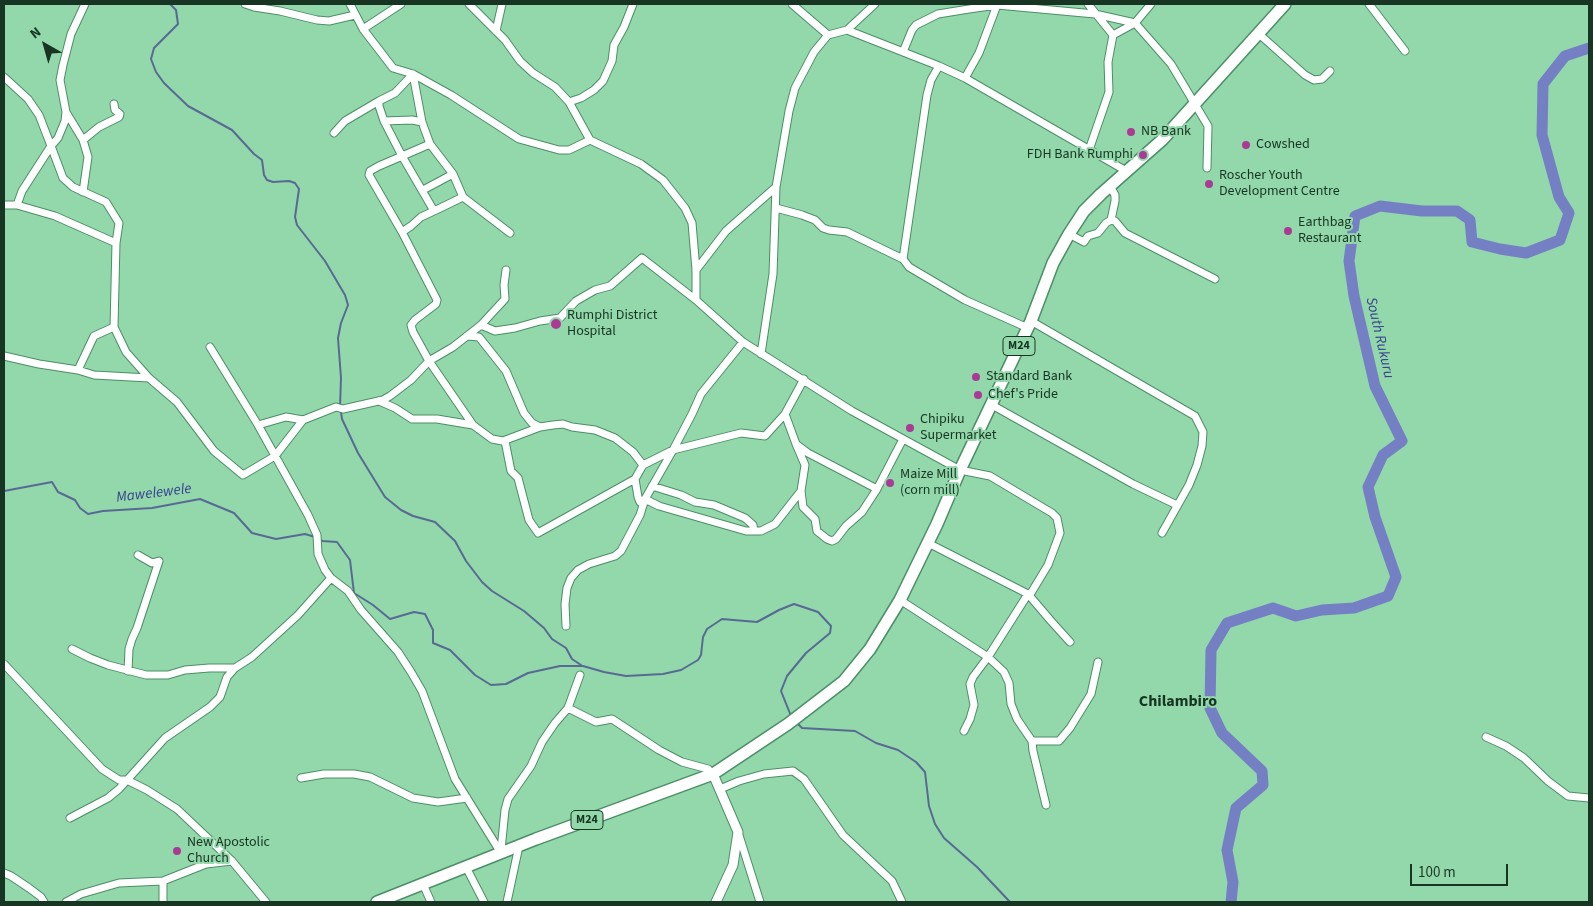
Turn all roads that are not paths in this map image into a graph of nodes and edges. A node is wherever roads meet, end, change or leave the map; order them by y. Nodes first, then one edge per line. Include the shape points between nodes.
1 (85, 4) edge
2 (245, 4) edge
3 (350, 4) edge
4 (401, 4) edge
5 (469, 4) edge
6 (502, 4) edge
7 (633, 4) edge
8 (792, 4) edge
9 (875, 4) edge
10 (1088, 4) edge
11 (1151, 4) edge
12 (1285, 4) edge
13 (1369, 4) edge
14 (997, 5) junction
15 (1095, 14) junction
16 (355, 15) junction
17 (1135, 23) junction
18 (363, 29) junction
19 (847, 30) junction
20 (496, 31) junction
21 (1258, 34) junction
22 (828, 35) junction
23 (1113, 35) junction
24 (1405, 51) dead end
25 (903, 52) junction
26 (939, 66) junction
27 (1330, 71) dead end
28 (413, 74) junction
29 (4, 77) edge
30 (965, 78) junction
31 (379, 101) junction
32 (570, 102) junction
33 (114, 104) dead end
34 (1195, 105) junction
35 (66, 112) junction
36 (384, 121) junction
37 (422, 122) junction
38 (334, 133) dead end
39 (83, 140) junction
40 (590, 140) junction
41 (430, 144) junction
42 (51, 146) junction
43 (1089, 150) junction
44 (402, 156) junction
45 (1206, 168) dead end
46 (1128, 172) junction
47 (453, 174) junction
48 (1110, 186) junction
49 (776, 187) junction
50 (423, 190) junction
51 (83, 192) junction
52 (463, 197) junction
53 (17, 204) junction
54 (4, 205) edge
55 (776, 208) junction
56 (434, 212) junction
57 (1111, 220) junction
58 (402, 232) junction
59 (510, 233) dead end
60 (1069, 234) junction
61 (116, 243) junction
62 (902, 259) junction
63 (506, 270) dead end
64 (696, 270) junction
65 (1215, 279) dead end
66 (696, 300) junction
67 (1029, 324) junction
68 (481, 325) junction
69 (114, 327) junction
70 (467, 336) junction
71 (743, 342) junction
72 (210, 347) dead end
73 (762, 354) junction
74 (4, 356) edge
75 (429, 361) junction
76 (78, 370) junction
77 (149, 378) junction
78 (804, 379) junction
79 (378, 401) junction
80 (992, 405) junction
81 (785, 414) junction
82 (304, 420) junction
83 (473, 424) junction
84 (258, 425) junction
85 (540, 427) junction
86 (903, 439) junction
87 (505, 441) junction
88 (796, 444) junction
89 (673, 450) junction
90 (275, 456) junction
91 (643, 465) junction
92 (960, 470) junction
93 (635, 479) junction
94 (652, 486) junction
95 (877, 489) junction
96 (801, 491) junction
97 (645, 499) junction
98 (1177, 505) junction
99 (754, 531) junction
100 (1162, 533) dead end
101 (928, 543) junction
102 (138, 555) dead end
103 (331, 578) junction
104 (1028, 594) junction
105 (900, 600) junction
106 (566, 626) dead end
107 (1070, 642) dead end
108 (72, 649) dead end
109 (988, 657) junction
110 (1098, 662) dead end
111 (4, 664) edge
112 (235, 668) junction
113 (128, 671) junction
114 (580, 675) dead end
115 (568, 708) junction
116 (964, 731) dead end
117 (1486, 737) dead end
118 (1032, 741) junction
119 (713, 774) junction
120 (301, 778) dead end
121 (127, 780) junction
122 (720, 789) junction
123 (468, 798) junction
124 (1589, 798) edge
125 (1046, 805) dead end
126 (70, 818) dead end
127 (738, 832) junction
128 (519, 846) junction
129 (501, 851) junction
130 (232, 861) junction
131 (466, 867) junction
132 (4, 873) edge
133 (163, 881) junction
134 (423, 884) junction
135 (44, 902) edge
136 (66, 902) edge
137 (163, 902) edge
138 (266, 902) edge
139 (377, 902) edge
140 (431, 902) edge
141 (484, 902) edge
142 (507, 902) edge
143 (716, 902) edge
144 (760, 902) edge
145 (902, 902) edge

1 - 35 street via 71,34 62,65 60,80
2 - 16 street via 317,20 329,21
3 - 16 street
4 - 18 street
5 - 20 street
6 - 20 street
7 - 32 street via 614,45 612,61 603,81 594,90
8 - 22 street
9 - 19 street
10 - 15 street
11 - 17 street
12 - 21 main road, M24
13 - 24 street
14 - 15 street
14 - 25 street via 938,14 923,21 912,30
14 - 30 street via 979,53
15 - 17 street
15 - 23 street
16 - 18 street
17 - 23 street
17 - 34 street via 1171,64
18 - 28 street via 393,68
19 - 22 street
19 - 25 street
20 - 32 street via 533,73 555,87
21 - 27 street via 1314,80 1322,79
21 - 34 main road, M24
22 - 49 street via 814,52 788,111
23 - 43 street via 1108,62 1109,92
25 - 26 street
26 - 30 street
26 - 62 street via 926,95
28 - 31 street via 395,93
28 - 37 street
28 - 40 street via 519,139 559,150 569,150
29 - 42 street via 39,114
30 - 43 street
31 - 36 street
31 - 38 street via 345,121
32 - 40 street
33 - 39 street via 119,117
34 - 45 street via 1208,126
34 - 46 main road, M24
35 - 39 street
35 - 42 street via 58,138
36 - 37 street
36 - 44 street
37 - 41 street
39 - 51 street via 88,157
40 - 64 street via 641,164 663,180 685,208 692,223
41 - 44 street
41 - 47 street
42 - 51 street via 63,178
42 - 53 street
43 - 46 street
44 - 50 street
44 - 58 street via 370,171 369,175
46 - 48 main road, M24
47 - 50 street
47 - 52 street
48 - 57 street via 1115,201
48 - 60 main road, M24 via 1084,211
49 - 55 street
49 - 64 street via 726,231
50 - 56 street
51 - 61 street via 106,202 119,223
52 - 56 street
52 - 59 street
53 - 54 street
53 - 61 street via 56,216
55 - 62 street via 815,220 823,228 847,232
55 - 73 street via 773,274
56 - 58 street via 421,217
57 - 60 street via 1084,242
57 - 65 street via 1116,221 1125,233
58 - 75 street via 437,300 412,325
60 - 67 main road, M24 via 1053,263
61 - 69 street
62 - 67 street via 909,267 965,300
63 - 68 street via 505,299
64 - 66 street
66 - 68 street via 642,258 610,286 594,290 560,318 494,331
66 - 71 street
67 - 80 main road, M24
67 - 98 street via 1195,416 1203,432 1202,446 1198,465
68 - 70 street
69 - 76 street via 94,336
69 - 77 street via 126,352
70 - 75 street
70 - 85 street via 479,337 506,371 524,413
71 - 73 street
71 - 89 street via 701,394
72 - 84 street
73 - 78 street
74 - 76 street
75 - 79 street via 390,396
75 - 83 street
76 - 77 street via 94,375
77 - 90 street via 177,402 214,451 243,475
78 - 81 street
78 - 86 street
79 - 82 street via 340,408
79 - 83 street via 412,420 437,419
80 - 92 main road, M24
80 - 98 street
81 - 88 street
81 - 89 street via 765,436 742,432
82 - 84 street via 286,417
82 - 90 street
83 - 87 street via 492,439
84 - 90 street
85 - 87 street
85 - 91 street via 563,424 595,430 615,438
86 - 92 street
86 - 95 street
87 - 93 street via 511,471 518,478 529,520 538,533
88 - 95 street
88 - 96 street via 805,465
89 - 91 street
89 - 94 street
90 - 103 street via 317,538 318,554
91 - 93 street
92 - 101 main road, M24
92 - 104 street via 990,476 1057,518 1060,533 1048,565
93 - 97 street via 640,502
94 - 97 street
94 - 99 street via 745,518 753,525
95 - 96 street via 862,512 832,541 817,531 815,519 803,507
96 - 99 street via 775,524
97 - 99 street
97 - 106 street via 621,551 589,564 571,578 565,604
98 - 100 street
101 - 104 street
101 - 105 main road, M24
102 - 113 street via 152,563 159,561 129,649
103 - 112 street via 298,615 252,657
103 - 123 street via 348,591 411,672 422,691 456,779
104 - 107 street
104 - 109 street
105 - 109 street
105 - 119 main road, M24 via 870,649 844,681 792,721
108 - 113 street
109 - 116 street via 970,684 974,705
109 - 118 street via 1004,672 1017,719
110 - 118 street via 1090,694 1070,728 1059,741
111 - 121 street via 102,769 119,780
112 - 113 street via 185,670 168,675
112 - 121 street via 227,677 220,697 165,738
114 - 115 street
115 - 119 street via 596,722 612,719 659,750 682,762 708,769
115 - 129 street via 554,723 531,766 508,799
117 - 124 street via 1524,758 1568,796
118 - 125 street
119 - 122 street
119 - 128 main road, M24
120 - 123 street via 354,774 413,798 438,802
121 - 126 street via 108,798
121 - 130 street via 177,809
122 - 127 street
122 - 145 street via 764,774 793,771 804,779 843,835 892,881
123 - 129 street
127 - 143 street via 732,865
127 - 144 street
128 - 129 main road, M24
128 - 142 street
129 - 131 main road, M24
130 - 133 street via 206,864
130 - 138 street
131 - 134 main road, M24
131 - 141 street
132 - 135 street via 29,888
133 - 136 street via 119,882
133 - 137 street
134 - 139 main road, M24
134 - 140 street

